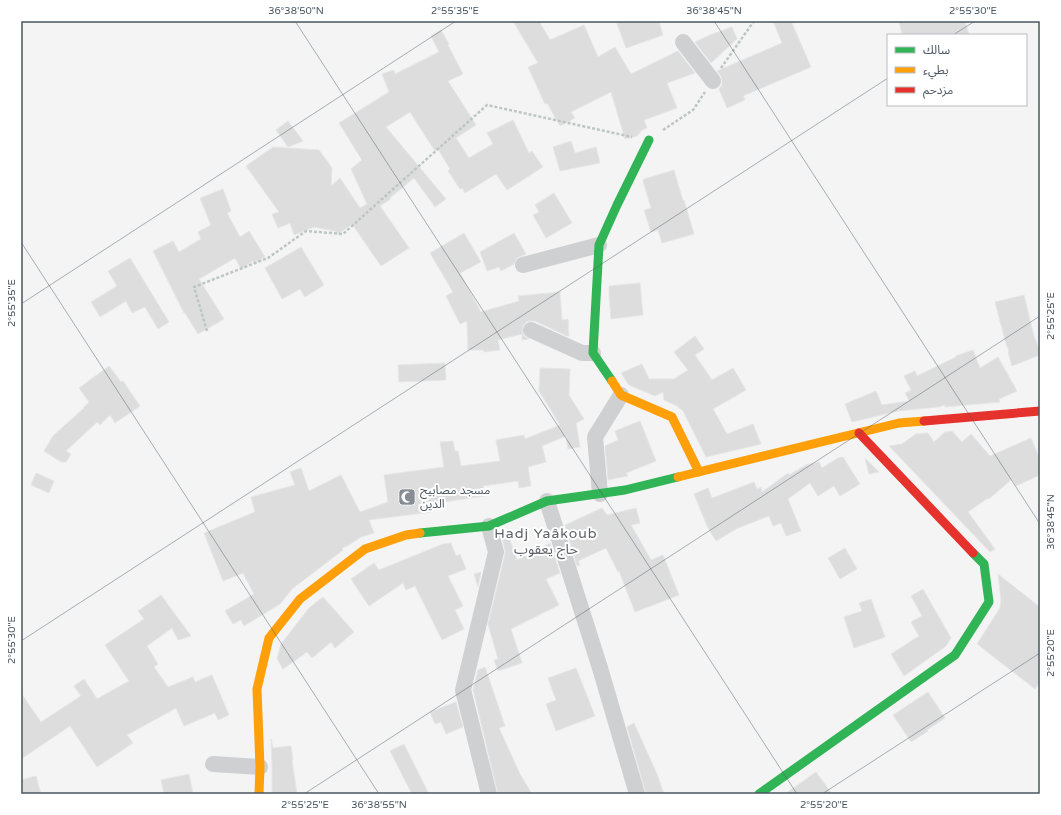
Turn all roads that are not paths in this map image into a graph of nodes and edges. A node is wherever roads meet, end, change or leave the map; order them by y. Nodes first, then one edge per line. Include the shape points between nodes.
1 (683, 42) dead end
2 (713, 81) road end
3 (649, 140) road end
4 (599, 245) junction
5 (523, 265) dead end
6 (531, 330) dead end
7 (593, 353) junction
8 (621, 395) junction
9 (1040, 411) edge
10 (859, 433) junction
11 (699, 472) junction
12 (600, 494) junction
13 (547, 501) junction
14 (489, 526) junction
15 (213, 764) dead end
16 (260, 767) junction
17 (259, 794) edge
18 (489, 794) edge
19 (637, 794) edge
20 (759, 794) edge

1 - 2 street
3 - 4 street
4 - 5 street
4 - 7 street
6 - 7 street via 582,353
7 - 8 street
8 - 11 street via 672,417
8 - 12 street via 595,437
9 - 10 street via 899,423
10 - 11 street
10 - 20 street via 984,564 989,602 956,655
11 - 12 street
12 - 13 street
13 - 14 street
13 - 19 street
14 - 16 street via 406,535 365,549 300,599 269,638 257,690
14 - 18 street via 496,552 463,690
15 - 16 street
16 - 17 street

